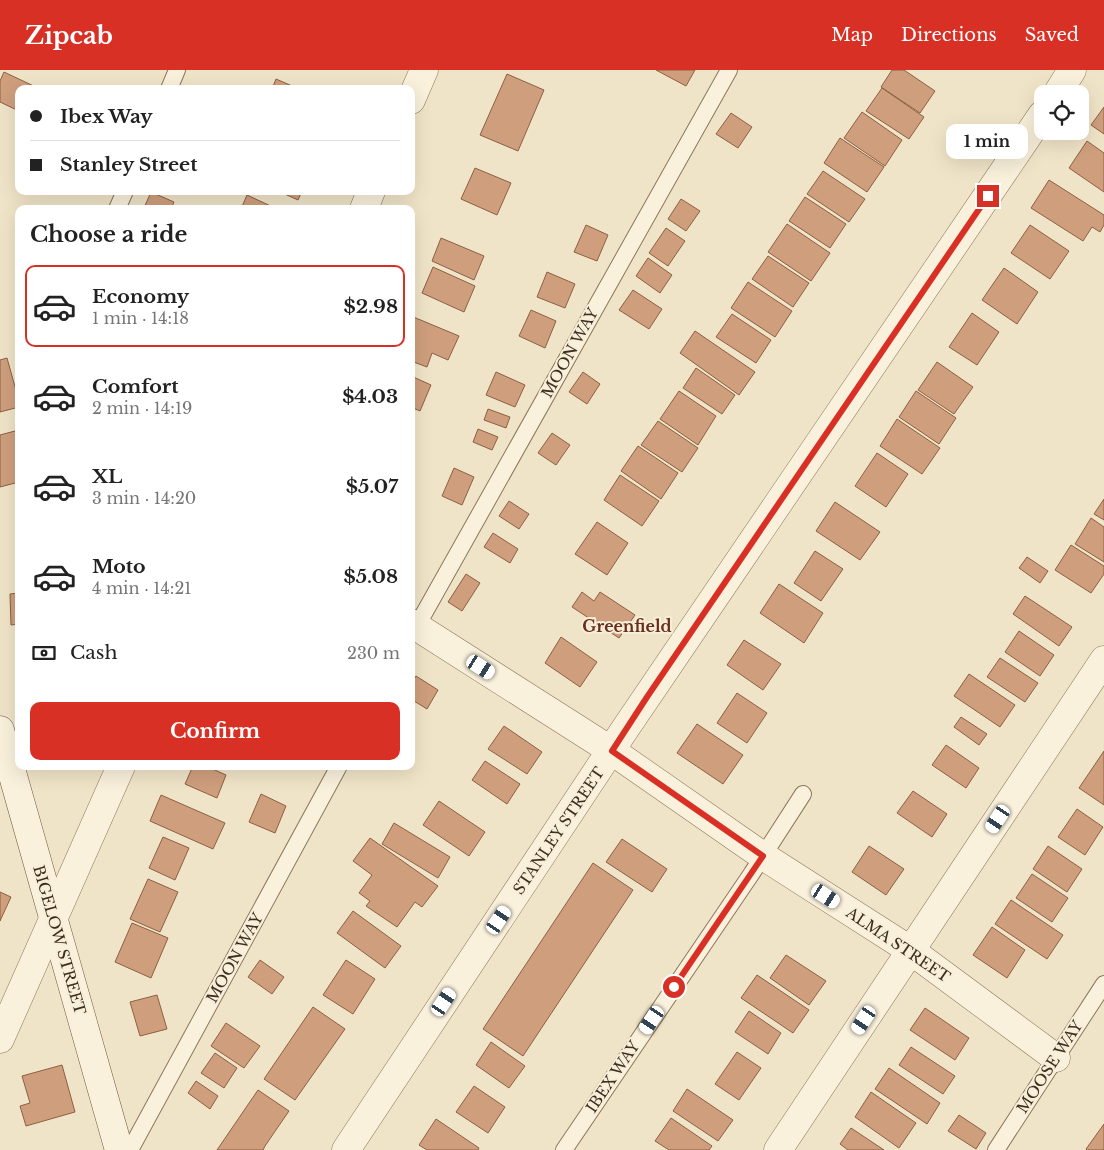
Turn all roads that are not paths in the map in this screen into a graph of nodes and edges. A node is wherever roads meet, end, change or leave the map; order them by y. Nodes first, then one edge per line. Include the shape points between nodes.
1 (177, 70) edge
2 (424, 70) edge
3 (729, 70) edge
4 (1072, 70) edge
5 (171, 85) edge
6 (1063, 85) edge
7 (415, 91) edge
8 (1034, 127) edge
9 (415, 624) edge
10 (415, 629) edge
11 (1104, 660) edge
12 (0, 730) edge
13 (612, 751) junction
14 (119, 770) edge
15 (338, 770) edge
16 (803, 794) dead end
17 (763, 856) junction
18 (53, 921) junction
19 (910, 950) junction
20 (1104, 984) edge
21 (0, 1039) edge
22 (1056, 1058) junction
23 (119, 1150) edge
24 (130, 1150) edge
25 (346, 1150) edge
26 (564, 1150) edge
27 (778, 1150) edge
28 (996, 1150) edge

1 - 5 lane
2 - 7 street
3 - 9 lane, MOON WAY
4 - 6 street
8 - 13 street, STANLEY STREET
10 - 13 street, ALMA STREET
11 - 19 street
12 - 18 street, BIGELOW STREET
13 - 17 street, ALMA STREET
13 - 25 street, STANLEY STREET
14 - 18 street
15 - 24 lane, MOON WAY
16 - 17 lane, IBEX WAY
17 - 19 street, ALMA STREET
17 - 26 lane, IBEX WAY
18 - 21 street
18 - 23 street, BIGELOW STREET
19 - 22 street, ALMA STREET
19 - 27 street
20 - 22 lane, MOOSE WAY
22 - 28 lane, MOOSE WAY

